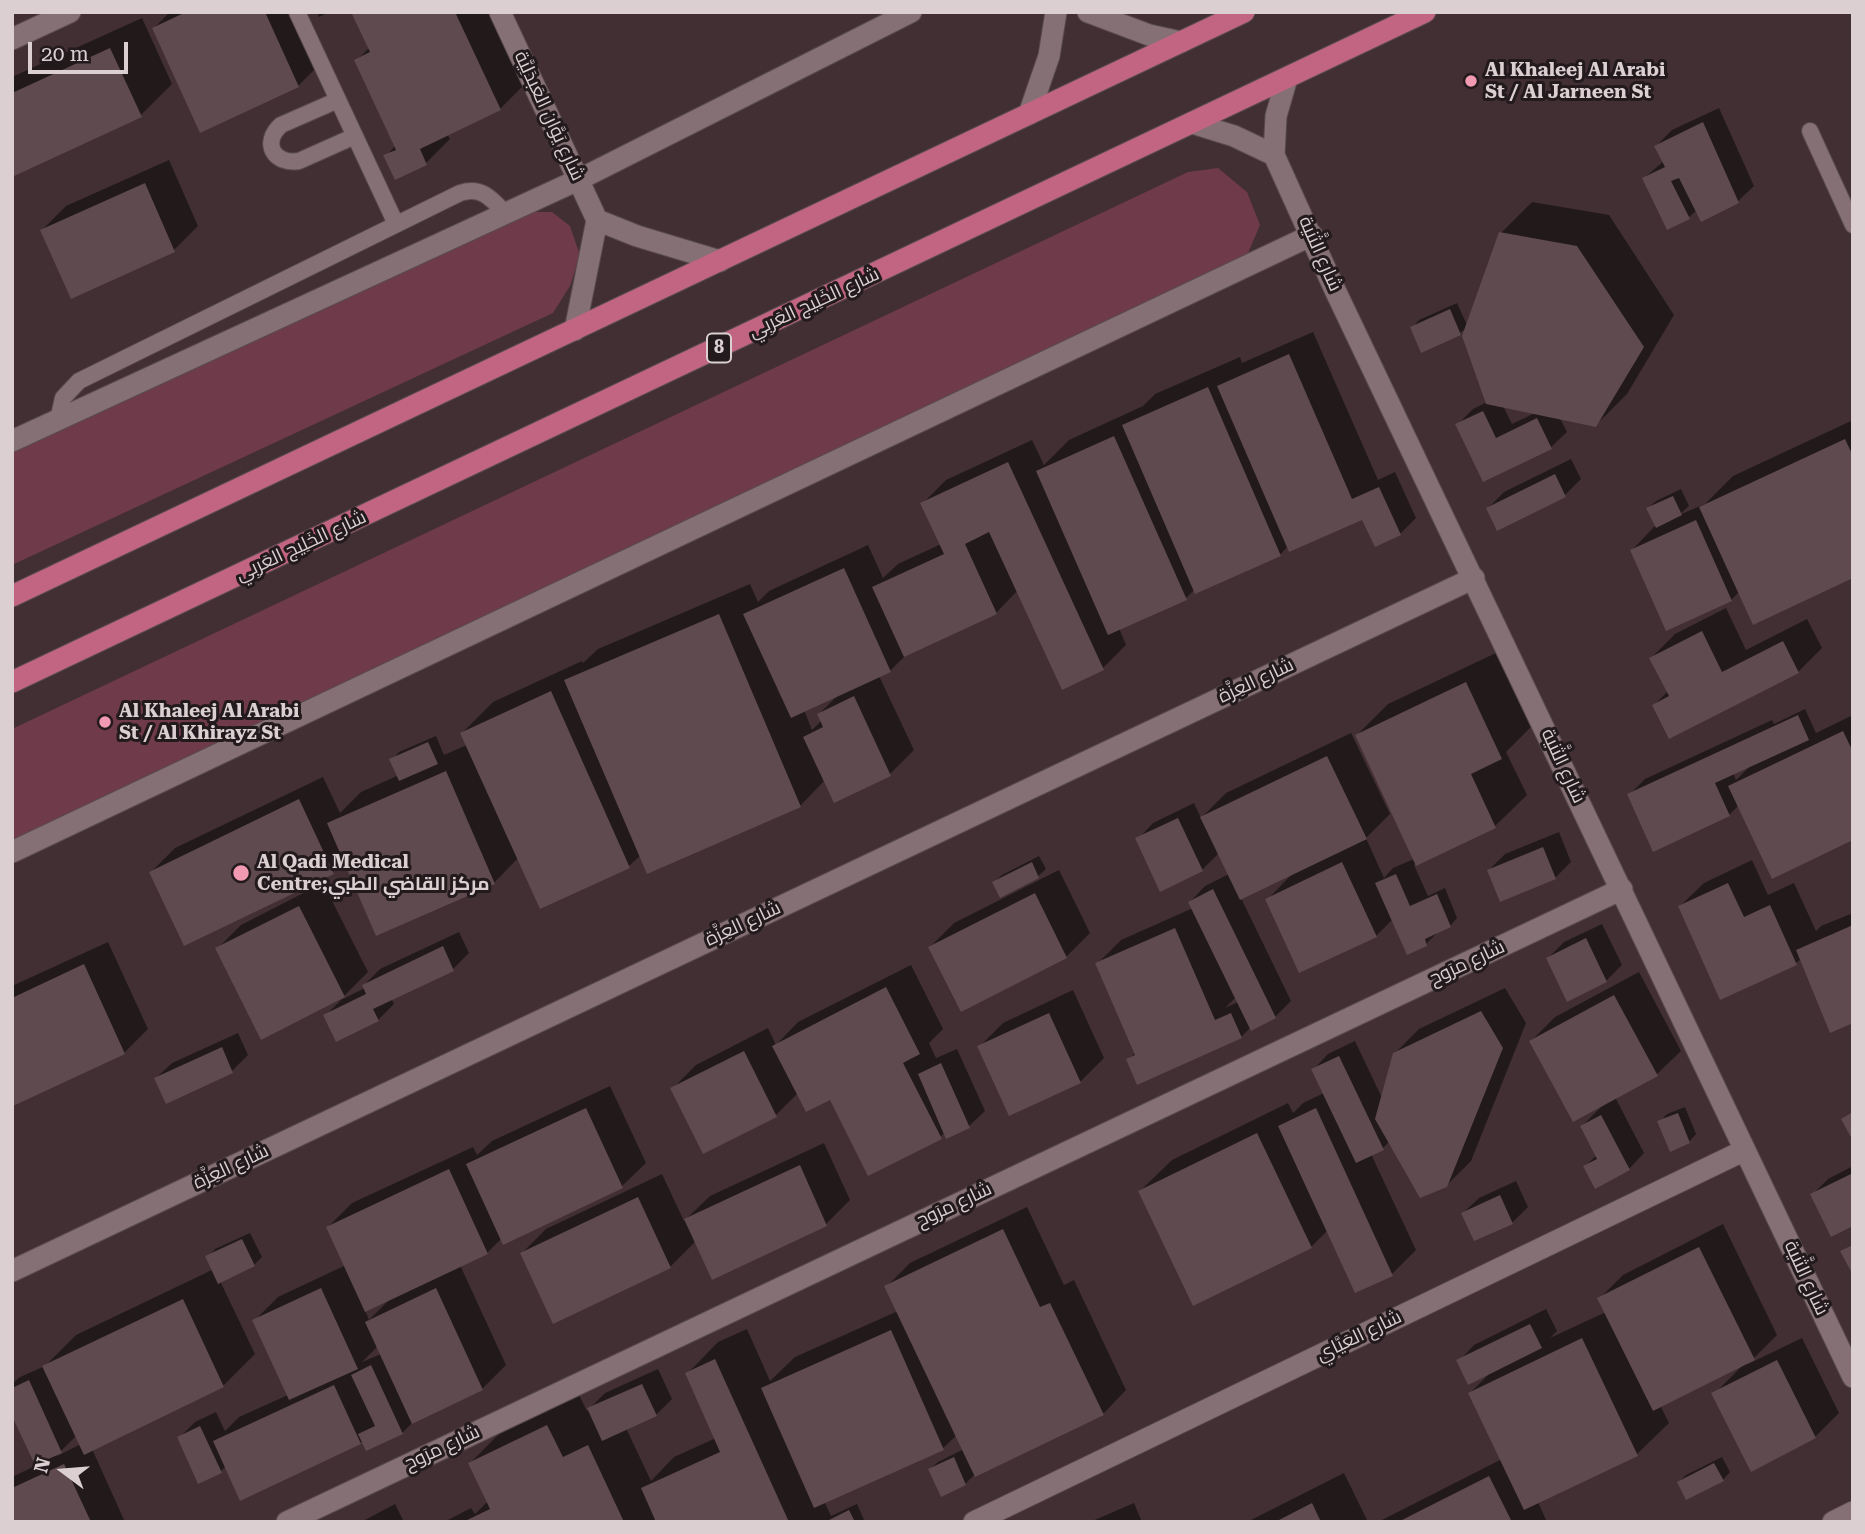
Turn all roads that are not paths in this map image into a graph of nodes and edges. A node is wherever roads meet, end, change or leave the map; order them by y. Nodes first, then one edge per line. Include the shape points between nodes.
1 (70, 12) edge
2 (298, 12) edge
3 (500, 12) edge
4 (911, 12) edge
5 (1056, 12) edge
6 (1088, 12) edge
7 (1244, 12) edge
8 (1425, 12) edge
9 (12, 39) edge
10 (1181, 42) junction
11 (1287, 78) junction
12 (338, 100) junction
13 (1028, 114) junction
14 (1192, 123) junction
15 (1810, 131) dead end
16 (355, 136) junction
17 (1274, 155) junction
18 (580, 179) junction
19 (505, 213) junction
20 (597, 220) junction
21 (396, 224) junction
22 (1853, 225) edge
23 (1312, 235) junction
24 (720, 261) junction
25 (575, 330) junction
26 (58, 420) junction
27 (12, 441) edge
28 (1474, 578) junction
29 (12, 596) edge
30 (12, 682) edge
31 (12, 852) edge
32 (1622, 889) junction
33 (1745, 1150) junction
34 (12, 1271) edge
35 (1853, 1377) edge
36 (1853, 1512) edge
37 (287, 1522) edge
38 (974, 1522) edge
39 (1833, 1522) edge

1 - 9 street
2 - 12 lane
3 - 18 street, شارع يَوَّان العَبدَلِيَّة
4 - 18 street
5 - 13 street via 1049,56
6 - 10 street
7 - 10 highway
8 - 11 highway, شارع الخَلِيج العَربِي / 8
10 - 13 highway
11 - 14 highway, شارع الخَلِيج العَربِي / 8
11 - 17 street, شارع الثَّنية via 1276,116
12 - 16 lane
12 - 16 lane via 281,125 271,139 272,148 282,161 291,163
13 - 24 highway
14 - 17 street
14 - 30 highway, شارع الخَلِيج العَربِي / 8
15 - 22 lane
16 - 21 lane
17 - 23 street, شارع الثَّنية
18 - 19 street
18 - 20 street, شارع يَوَّان العَبدَلِيَّة
19 - 21 lane via 481,191 470,190
19 - 26 street
20 - 24 street
20 - 25 street
21 - 26 lane via 79,381 63,397
23 - 28 street, شارع الثَّنية
23 - 31 street
24 - 25 highway
25 - 29 highway
26 - 27 street
28 - 32 street, شارع الثَّنية
28 - 34 street, شارع العِزَّة
32 - 33 street, شارع الثَّنية
32 - 37 street, شارع مرَوح
33 - 35 street, شارع الثَّنية
33 - 38 street, شارع العَيَّاي
36 - 39 street

